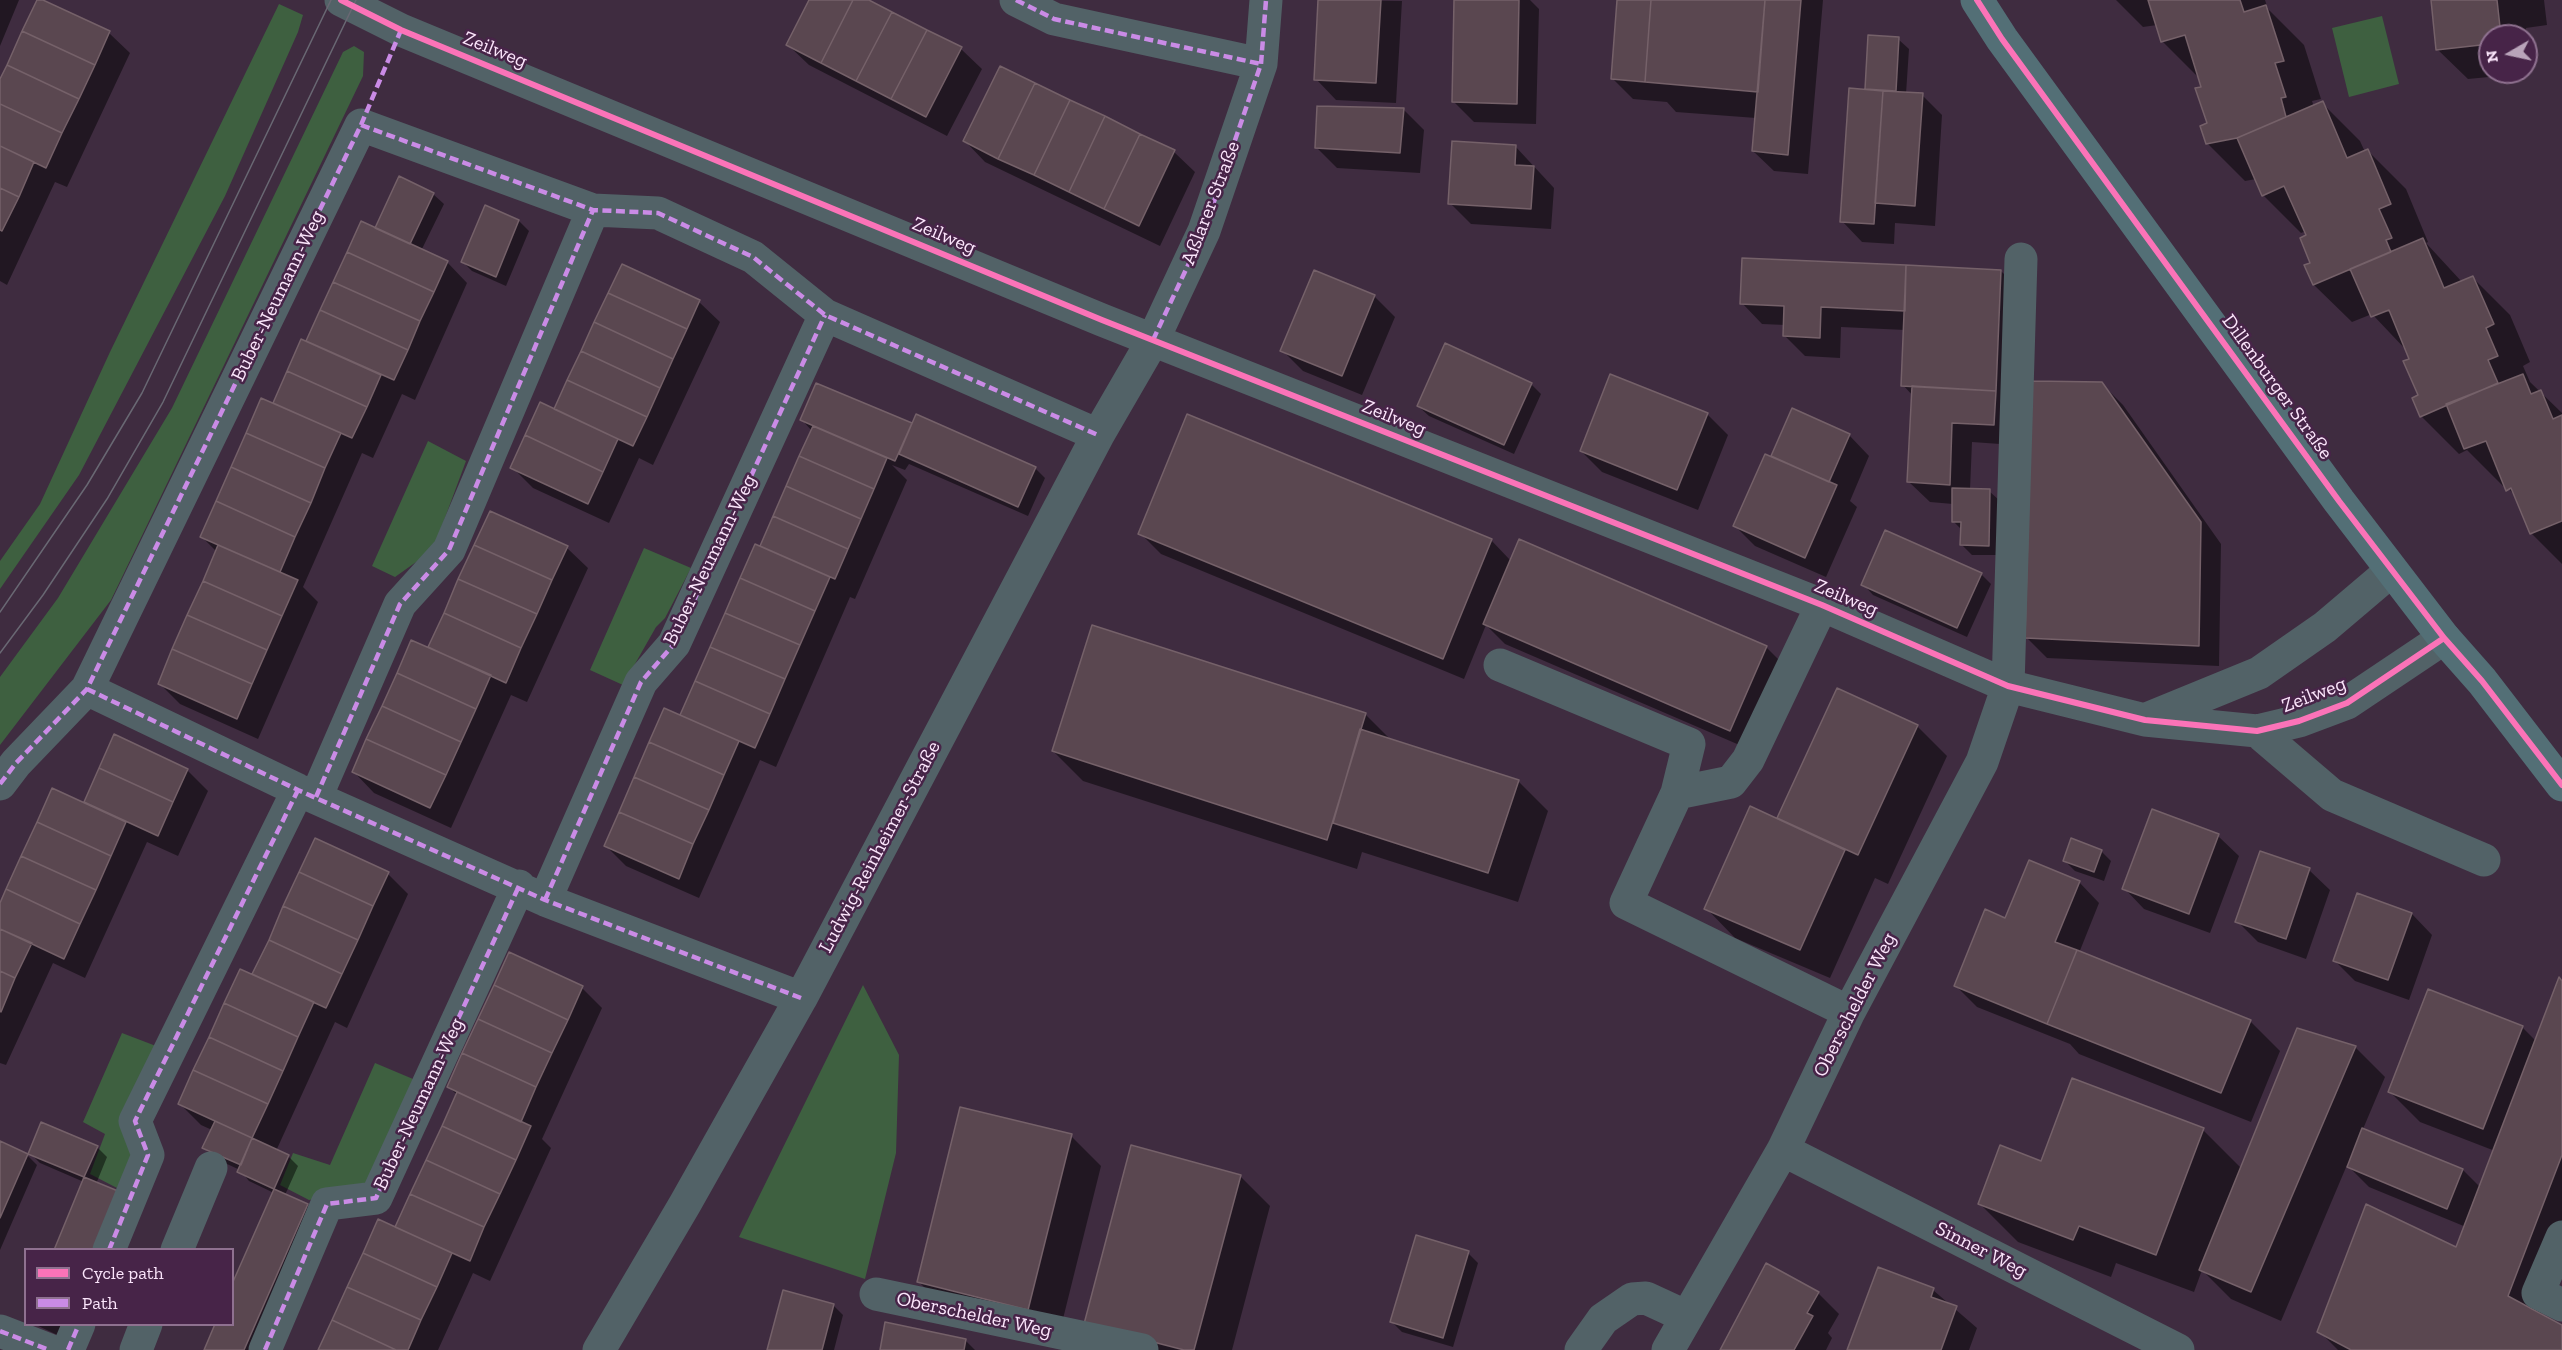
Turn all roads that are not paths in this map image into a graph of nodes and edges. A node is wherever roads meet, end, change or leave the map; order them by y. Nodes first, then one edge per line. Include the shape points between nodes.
1 (341, 0) edge
2 (1016, 0) edge
3 (1266, 0) edge
4 (1977, 0) edge
5 (1261, 64) junction
6 (593, 210) junction
7 (2021, 259) dead end
8 (825, 315) junction
9 (1153, 340) junction
10 (1098, 435) junction
11 (2391, 571) junction
12 (1822, 605) junction
13 (2444, 638) junction
14 (1500, 665) dead end
15 (2008, 686) junction
16 (87, 689) junction
17 (2145, 720) junction
18 (2257, 731) junction
19 (0, 784) edge
20 (2562, 785) edge
21 (1677, 793) junction
22 (307, 794) junction
23 (2484, 860) dead end
24 (532, 893) junction
25 (801, 998) junction
26 (1849, 1012) junction
27 (1783, 1150) junction
28 (211, 1168) dead end
29 (2562, 1238) edge
30 (110, 1248) edge
31 (178, 1248) edge
32 (876, 1294) dead end
33 (2562, 1305) edge
34 (1685, 1316) junction
35 (78, 1326) edge
36 (145, 1326) edge
37 (0, 1331) edge
38 (49, 1350) edge
39 (68, 1350) edge
40 (136, 1350) edge
41 (265, 1350) edge
42 (599, 1350) edge
43 (1142, 1350) edge
44 (1581, 1350) edge
45 (1668, 1350) edge
46 (2178, 1350) edge

1 - 9 street, Zeilweg via 400,30
2 - 5 street via 1053,19
3 - 5 street, Aßlarer Straße
4 - 11 main road, Dillenburger Straße
5 - 9 street, Aßlarer Straße via 1204,231
6 - 8 street, Buber-Neumann-Weg via 658,213 753,257
6 - 16 street, Buber-Neumann-Weg via 361,125
6 - 22 street via 449,550 400,604
7 - 15 street, Oberschelder Weg
8 - 10 street, Buber-Neumann-Weg
8 - 24 street, Buber-Neumann-Weg via 674,644 641,681
9 - 10 street, Ludwig-Reinheimer-Straße
9 - 12 street, Zeilweg
10 - 25 street, Ludwig-Reinheimer-Straße
11 - 13 main road, Dillenburger Straße
11 - 17 street via 2325,627 2259,673
12 - 15 street, Zeilweg
12 - 21 street via 1748,760 1731,782
13 - 18 street, Zeilweg via 2347,703
13 - 20 main road, Dillenburger Straße
14 - 21 street via 1689,744
15 - 17 street, Zeilweg
15 - 26 street, Oberschelder Weg via 1982,762
16 - 19 street, Buber-Neumann-Weg
16 - 22 street
17 - 18 street, Zeilweg
18 - 23 street via 2332,795
21 - 26 street via 1626,903
22 - 24 street
22 - 30 street via 135,1121 148,1155
24 - 25 street
24 - 41 street, Buber-Neumann-Weg via 376,1198 327,1204
25 - 42 street, Ludwig-Reinheimer-Straße
26 - 27 street, Oberschelder Weg
27 - 34 street, Oberschelder Weg
27 - 46 street, Sinner Weg
28 - 31 street
29 - 33 street via 2538,1293
32 - 43 street, Oberschelder Weg
34 - 44 street via 1646,1298 1632,1299 1603,1319
34 - 45 street, Oberschelder Weg
35 - 39 street
36 - 40 street
37 - 38 street

